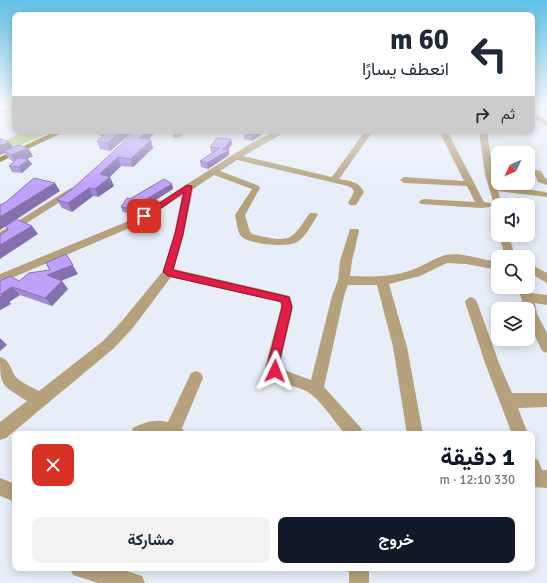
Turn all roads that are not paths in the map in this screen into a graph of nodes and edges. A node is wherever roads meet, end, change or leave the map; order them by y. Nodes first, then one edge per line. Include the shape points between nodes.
1 (56, 134) edge
2 (179, 134) edge
3 (268, 134) edge
4 (367, 134) edge
5 (445, 134) edge
6 (483, 134) edge
7 (176, 136) dead end
8 (236, 158) junction
9 (0, 160) edge
10 (488, 169) joint
11 (213, 172) junction
12 (535, 172) edge
13 (334, 180) junction
14 (404, 180) dead end
15 (491, 182) edge
16 (547, 182) edge
17 (471, 184) junction
18 (80, 185) edge
19 (189, 186) junction
20 (512, 190) edge
21 (441, 192) junction
22 (545, 195) dead end
23 (424, 202) dead end
24 (353, 203) dead end
25 (481, 205) junction
26 (491, 206) edge
27 (313, 215) dead end
28 (354, 231) dead end
29 (0, 237) edge
30 (491, 265) edge
31 (535, 271) edge
32 (168, 272) junction
33 (0, 279) edge
34 (547, 279) edge
35 (344, 280) junction
36 (382, 281) junction
37 (525, 294) edge
38 (530, 294) edge
39 (547, 300) edge
40 (471, 302) dead end
41 (547, 347) edge
42 (0, 363) edge
43 (196, 378) dead end
44 (316, 389) junction
45 (547, 400) edge
46 (40, 401) junction
47 (508, 401) junction
48 (2, 427) edge
49 (146, 431) edge
50 (169, 431) edge
51 (176, 431) edge
52 (352, 431) edge
53 (414, 431) edge
54 (519, 431) edge
55 (0, 487) edge
56 (12, 492) edge
57 (91, 571) edge
58 (359, 571) edge
59 (134, 583) edge
60 (359, 583) edge

1 - 9 main road
2 - 7 street
3 - 8 street
4 - 13 street
5 - 17 street
6 - 10 street
8 - 11 street
8 - 13 street
10 - 15 street
11 - 19 street
11 - 27 street via 256,188 240,215 245,234 249,237 292,241
12 - 16 street via 541,180
13 - 24 street via 351,184 359,190
14 - 21 street
17 - 21 street
17 - 25 street
18 - 29 street
19 - 32 street
19 - 33 street via 135,222
20 - 22 street
21 - 23 street
21 - 25 street
25 - 26 street
28 - 35 street
30 - 36 street via 445,259 416,273
31 - 34 street
32 - 44 street via 286,299 287,307 272,367 279,375
32 - 46 street via 108,345
35 - 36 street
35 - 44 street
36 - 53 street via 400,348
37 - 41 street
38 - 39 street
40 - 47 street
42 - 46 street via 9,381
43 - 51 street
44 - 52 street
45 - 47 street
46 - 48 street
47 - 54 street
49 - 50 street via 161,428
55 - 56 street
57 - 59 street
58 - 60 street

